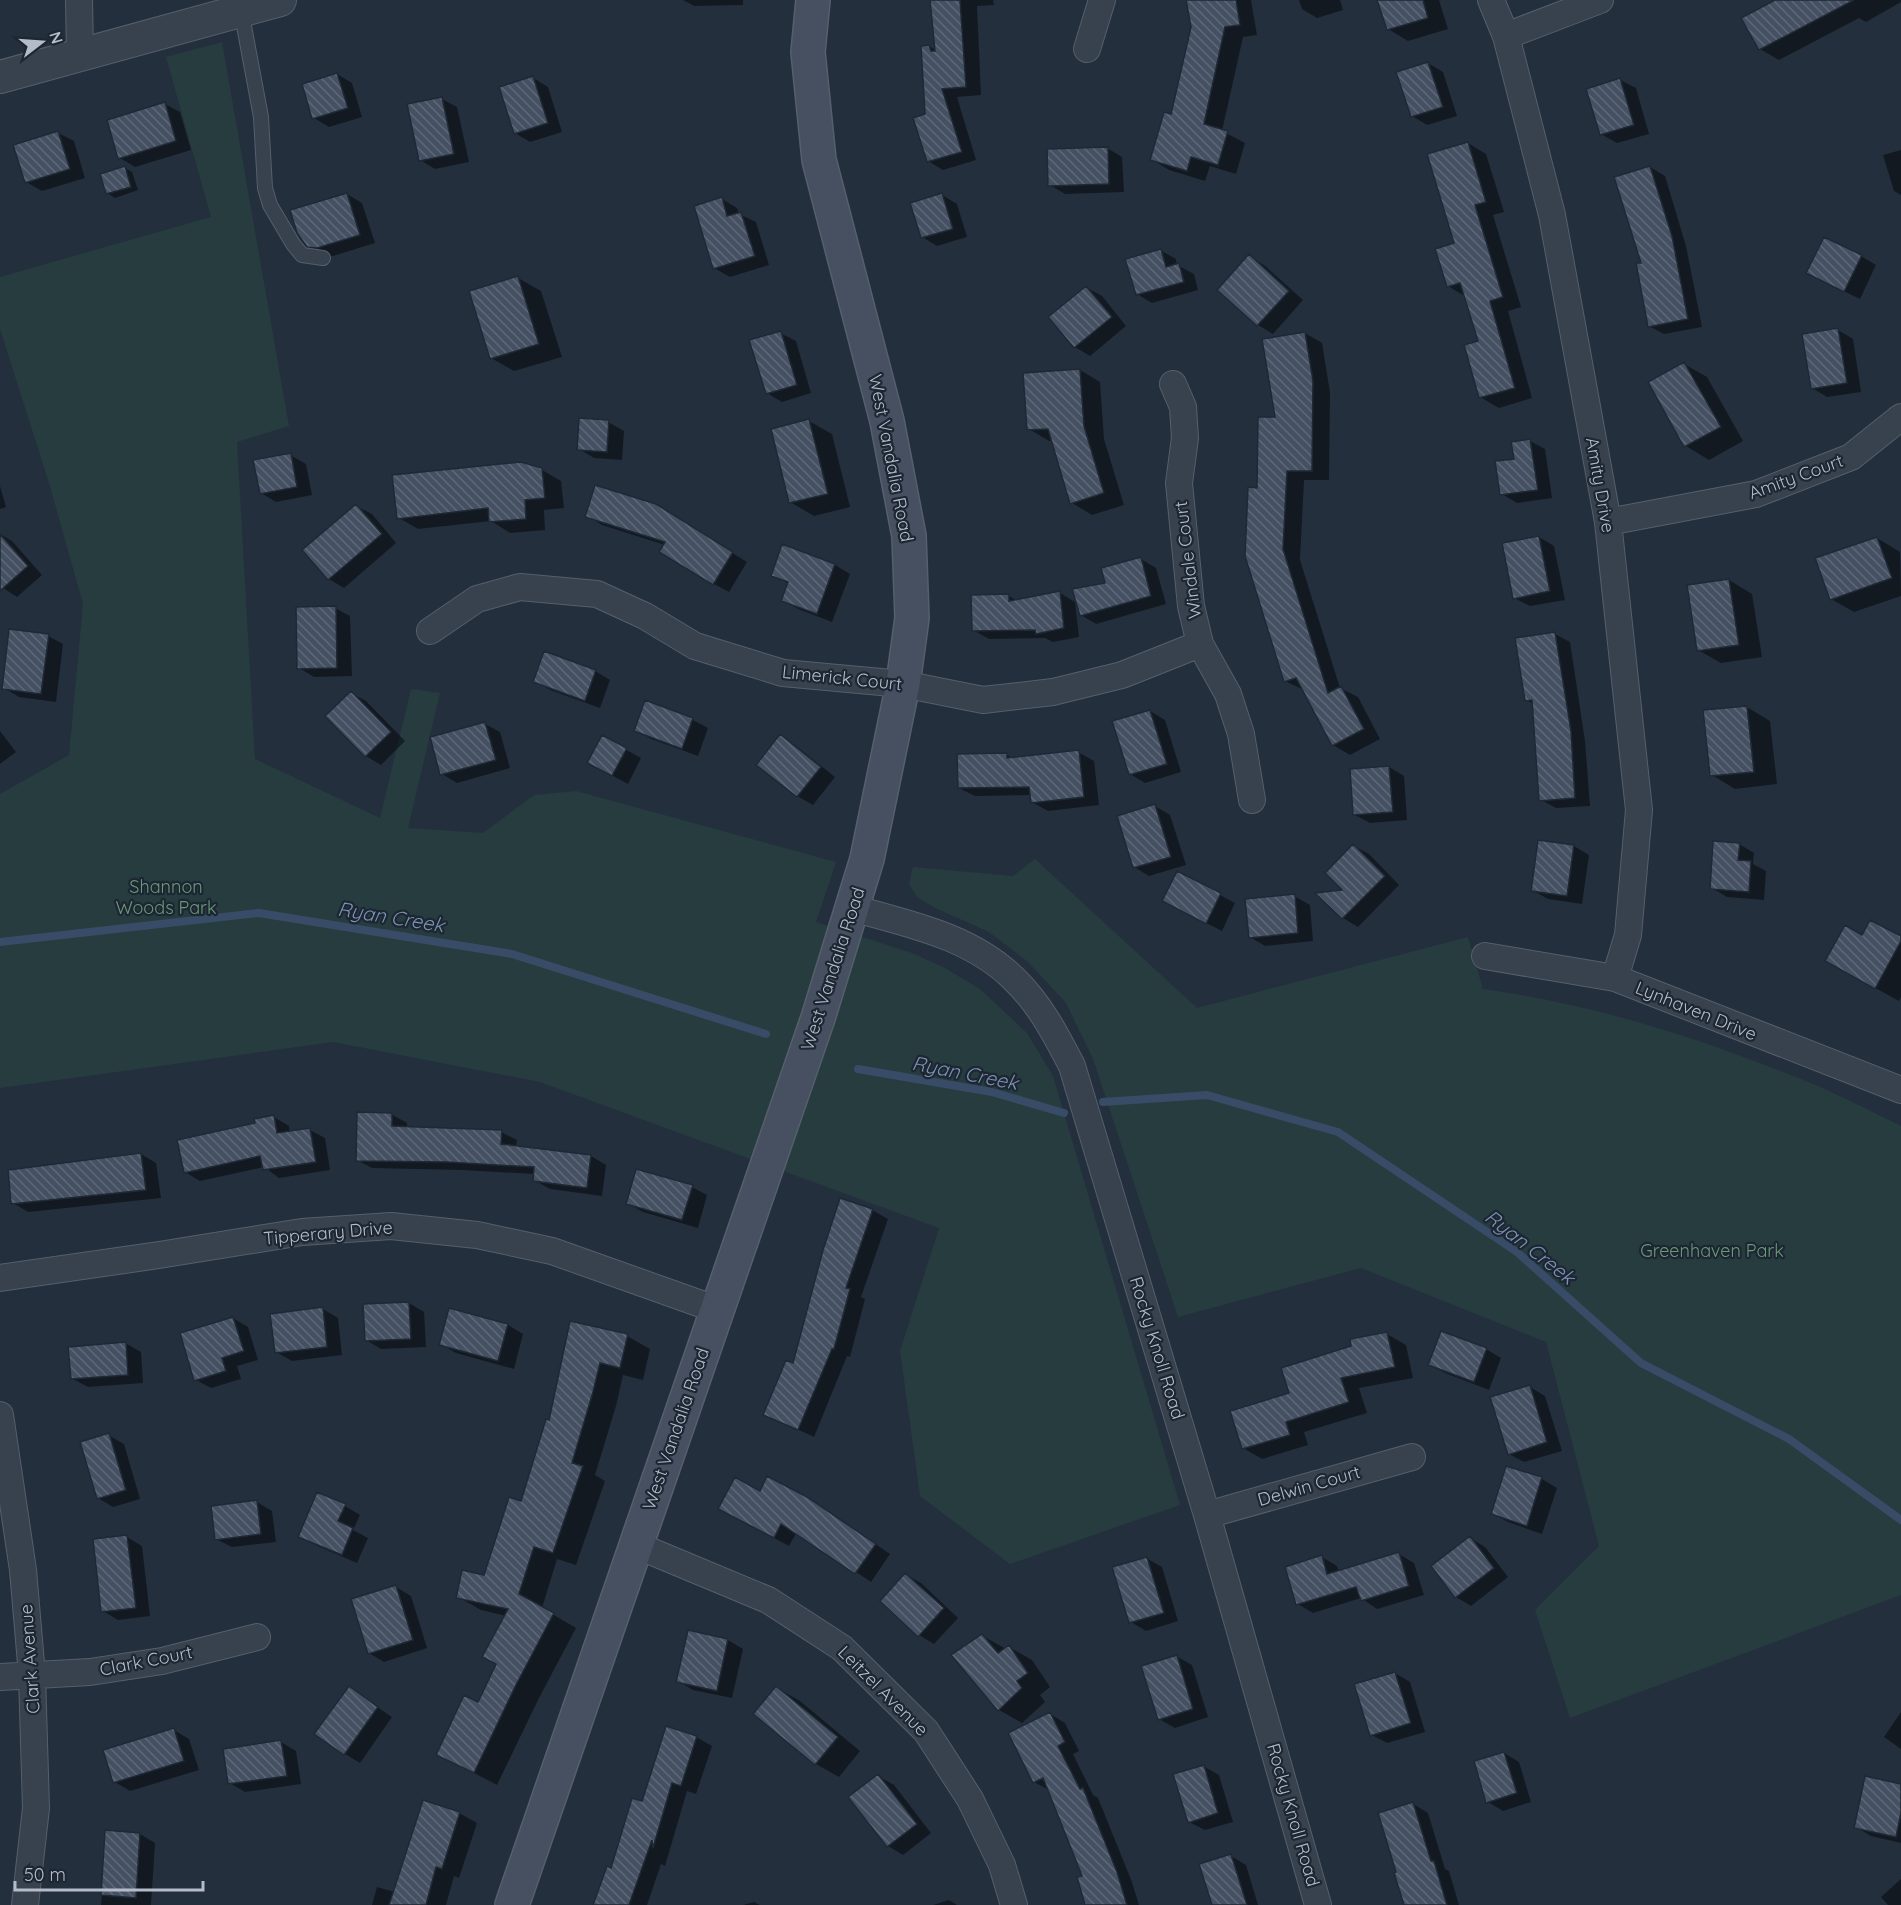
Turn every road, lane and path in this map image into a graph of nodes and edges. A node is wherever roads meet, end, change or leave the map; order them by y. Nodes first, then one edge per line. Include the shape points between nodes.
1 (79, 0) edge
2 (280, 0) edge
3 (813, 0) edge
4 (1102, 0) edge
5 (1491, 0) edge
6 (1600, 0) edge
7 (241, 10) junction
8 (1506, 36) junction
9 (1087, 49) dead end
10 (80, 54) junction
11 (0, 77) edge
12 (323, 258) dead end
13 (1173, 384) dead end
14 (1901, 417) edge
15 (1608, 522) junction
16 (430, 631) dead end
17 (1200, 644) junction
18 (903, 684) junction
19 (1252, 800) dead end
20 (852, 908) junction
21 (1485, 956) dead end
22 (1615, 978) junction
23 (1901, 1090) edge
24 (0, 1278) edge
25 (718, 1310) junction
26 (0, 1415) edge
27 (1412, 1457) dead end
28 (1207, 1515) junction
29 (636, 1545) junction
30 (257, 1636) dead end
31 (32, 1675) junction
32 (0, 1677) edge
33 (25, 1905) edge
34 (512, 1905) edge
35 (1014, 1905) edge
36 (1318, 1905) edge

1 - 10 street
2 - 7 street
3 - 18 main road, West Vandalia Road via 808,52 819,160 887,421 909,536 912,618
4 - 9 street
5 - 8 street, Amity Drive
6 - 8 street
7 - 10 street
7 - 12 lane via 261,117 265,188 270,205 302,255
8 - 15 street, Amity Drive via 1552,215
10 - 11 street
13 - 17 street, Windale Court via 1183,407 1185,438 1179,483 1191,606
14 - 15 street, Amity Court via 1851,457 1756,494
15 - 22 street, Amity Drive via 1639,810 1628,935
16 - 18 street, Limerick Court via 477,599 520,587 597,594 645,616 695,646 783,673
17 - 18 street, Limerick Court via 1122,675 1053,692 983,700
17 - 19 street, Windale Court via 1228,694 1241,734
18 - 20 main road, West Vandalia Road via 867,859
20 - 25 main road, West Vandalia Road
20 - 28 street, Rocky Knoll Road via 930,929 973,948 1014,978 1049,1022 1072,1066
21 - 22 street, Lynhaven Drive
22 - 23 street, Lynhaven Drive
24 - 25 street, Tipperary Drive via 302,1232 391,1226 477,1235 552,1251
25 - 29 main road, West Vandalia Road
26 - 31 street, Clark Avenue via 23,1570
27 - 28 street, Delwin Court
28 - 36 street, Rocky Knoll Road
29 - 34 main road, West Vandalia Road
29 - 35 street, Leitzel Avenue via 768,1600 842,1648 926,1731 970,1799 1002,1865
30 - 31 street, Clark Court via 162,1661 90,1672
31 - 32 street, Clark Court
31 - 33 street, Clark Avenue via 36,1808

